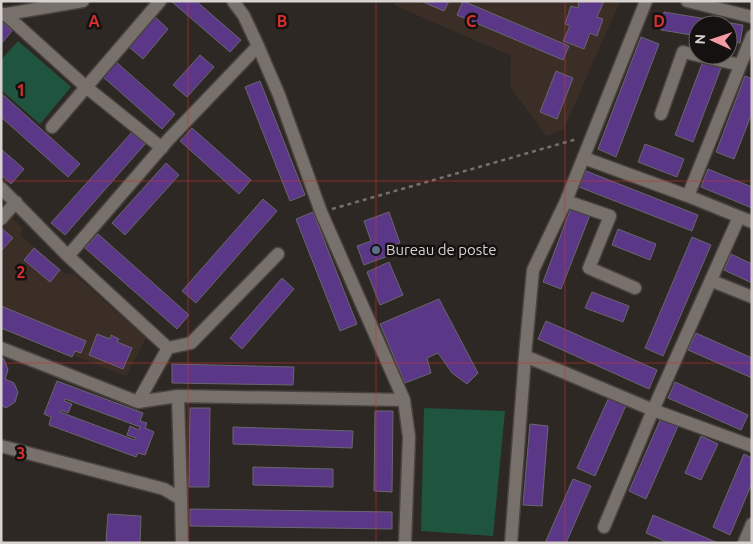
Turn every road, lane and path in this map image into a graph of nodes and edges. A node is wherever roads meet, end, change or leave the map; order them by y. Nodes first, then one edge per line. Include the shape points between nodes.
1 (83, 1) edge
2 (160, 1) edge
3 (233, 1) edge
4 (646, 1) edge
5 (687, 1) edge
6 (3, 14) edge
7 (752, 17) edge
8 (752, 36) edge
9 (258, 46) junction
10 (740, 65) junction
11 (86, 87) junction
12 (661, 114) dead end
13 (52, 127) dead end
14 (592, 135) junction
15 (162, 148) junction
16 (584, 158) junction
17 (1, 188) edge
18 (688, 196) junction
19 (566, 201) junction
20 (16, 202) junction
21 (321, 212) junction
22 (739, 217) junction
23 (1, 218) edge
24 (752, 222) edge
25 (278, 254) dead end
26 (68, 256) junction
27 (712, 281) junction
28 (635, 288) dead end
29 (752, 297) edge
30 (1, 348) edge
31 (168, 348) junction
32 (525, 356) junction
33 (178, 396) junction
34 (404, 400) junction
35 (138, 402) junction
36 (653, 410) junction
37 (1, 446) edge
38 (752, 446) edge
39 (181, 499) junction
40 (752, 524) edge
41 (604, 527) dead end
42 (182, 543) edge
43 (405, 543) edge
44 (510, 543) edge
45 (744, 543) edge

1 - 6 street
2 - 11 street
3 - 9 street
4 - 14 street
5 - 7 street
6 - 11 street
8 - 10 street
9 - 15 street
9 - 21 street
10 - 12 street via 682,52
10 - 18 street
11 - 13 street
11 - 15 street
14 - 16 street
14 - 21 path
15 - 26 street
16 - 18 street
16 - 19 street
17 - 20 street
18 - 22 street
19 - 28 street via 610,216 589,268
19 - 32 street via 533,270
20 - 23 street
20 - 26 street
21 - 34 street
22 - 24 street
22 - 27 street
25 - 31 street via 191,343
26 - 31 street
27 - 29 street
27 - 36 street
30 - 35 street
31 - 35 street
32 - 36 street
32 - 44 street
33 - 34 street
33 - 35 street
33 - 39 street
34 - 43 street via 409,437
36 - 38 street
36 - 41 street
37 - 39 street via 164,489
39 - 42 street
40 - 45 street

